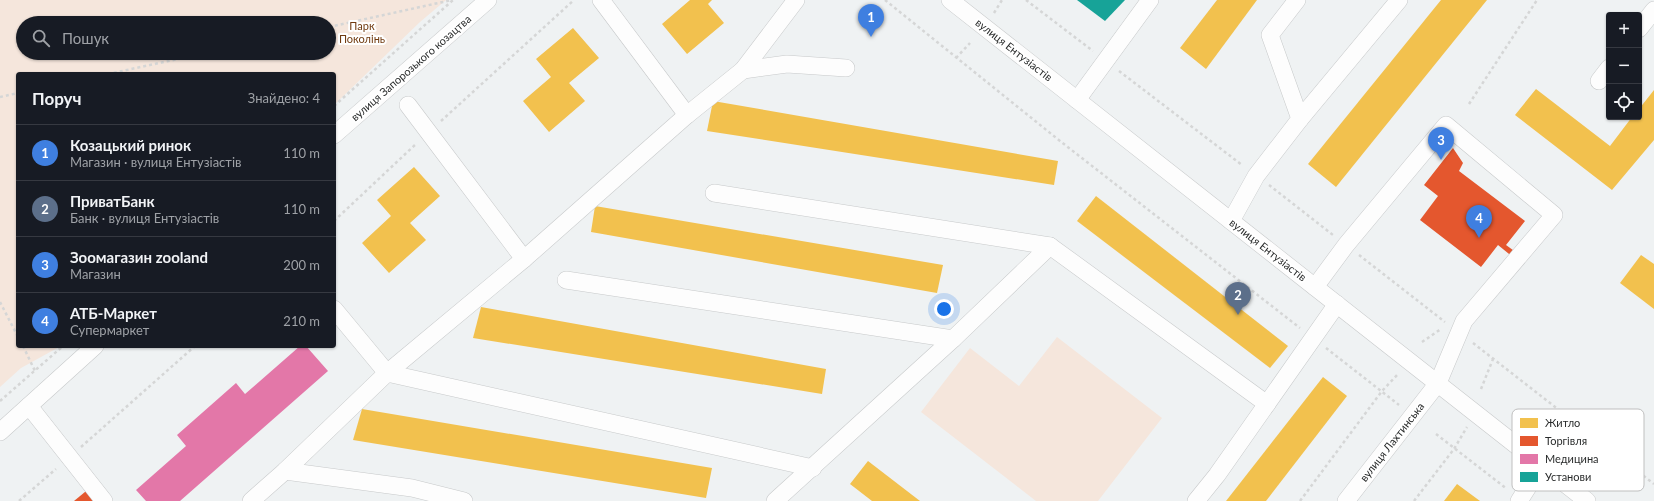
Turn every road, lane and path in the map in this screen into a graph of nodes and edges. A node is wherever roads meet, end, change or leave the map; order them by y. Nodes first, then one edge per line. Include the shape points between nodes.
1 (453, 0) edge
2 (488, 0) edge
3 (574, 0) edge
4 (601, 0) edge
5 (796, 0) edge
6 (885, 0) edge
7 (950, 0) edge
8 (1002, 0) edge
9 (1150, 0) edge
10 (1297, 0) edge
11 (1399, 0) edge
12 (1537, 0) edge
13 (1654, 10) edge
14 (992, 15) dead end
15 (336, 25) edge
16 (1642, 25) edge
17 (970, 43) dead end
18 (956, 58) junction
19 (173, 60) edge
20 (846, 68) dead end
21 (743, 70) junction
22 (117, 72) edge
23 (16, 93) edge
24 (0, 97) edge
25 (1077, 100) junction
26 (336, 104) edge
27 (1469, 104) dead end
28 (408, 105) dead end
29 (687, 115) junction
30 (1300, 119) junction
31 (429, 131) junction
32 (336, 133) edge
33 (714, 193) dead end
34 (336, 219) edge
35 (1231, 221) junction
36 (1050, 246) junction
37 (524, 259) junction
38 (566, 280) dead end
39 (1315, 287) junction
40 (0, 302) edge
41 (1337, 304) junction
42 (336, 311) edge
43 (1442, 329) dead end
44 (16, 333) edge
45 (1313, 338) junction
46 (953, 339) junction
47 (1422, 342) dead end
48 (23, 348) edge
49 (61, 348) edge
50 (93, 348) edge
51 (193, 348) edge
52 (1493, 359) dead end
53 (35, 371) junction
54 (387, 373) junction
55 (1399, 373) dead end
56 (1438, 383) junction
57 (1481, 389) dead end
58 (1382, 392) junction
59 (0, 401) edge
60 (1267, 404) junction
61 (29, 406) junction
62 (1404, 409) dead end
63 (1469, 422) dead end
64 (0, 432) edge
65 (1436, 434) dead end
66 (1512, 441) edge
67 (1454, 449) junction
68 (68, 458) junction
69 (813, 468) junction
70 (285, 471) junction
71 (1526, 491) edge
72 (1574, 491) edge
73 (1520, 500) edge
74 (19, 501) edge
75 (104, 501) edge
76 (251, 501) edge
77 (464, 501) edge
78 (775, 501) edge
79 (1196, 501) edge
80 (1300, 501) edge
81 (1346, 501) edge
82 (1414, 501) edge
83 (1587, 501) edge

1 - 15 path
1 - 26 path
2 - 32 street, вулиця Запорозького козацтва
3 - 31 path
4 - 29 street
5 - 21 street
6 - 18 path
7 - 25 street, вулиця Ентузіастів
8 - 14 path
9 - 25 street
10 - 30 street via 1270,35
11 - 30 street
12 - 27 path
13 - 16 street
17 - 18 path
18 - 45 path
19 - 22 path
20 - 21 street via 787,64
21 - 29 street
23 - 24 path
25 - 35 street, вулиця Ентузіастів
28 - 31 street
29 - 37 street
30 - 35 street via 1256,176
31 - 34 path
31 - 37 street
33 - 36 street
35 - 39 street, вулиця Ентузіастів
36 - 46 street
36 - 60 street
37 - 54 street
38 - 46 street
39 - 41 street, вулиця Ентузіастів
39 - 56 street, вулиця Лахтинська via 1346,245 1446,125 1554,215 1464,321
40 - 44 path
41 - 45 street
41 - 56 street, вулиця Ентузіастів
42 - 54 street
43 - 47 path
45 - 58 path
45 - 60 street
46 - 69 street
48 - 53 path
49 - 53 path
50 - 61 street
51 - 68 path
52 - 57 path
53 - 59 path
54 - 69 street
54 - 70 street
55 - 58 path
56 - 66 street, вулиця Ентузіастів
56 - 81 street, вулиця Лахтинська
58 - 62 path
58 - 80 path
60 - 79 street
61 - 64 street
61 - 68 street
63 - 67 path
65 - 67 path
67 - 73 path
67 - 82 path
68 - 74 path
68 - 75 street
69 - 78 street
70 - 76 street
70 - 77 street via 412,488
71 - 73 street
72 - 83 street, вулиця Ентузіастів

